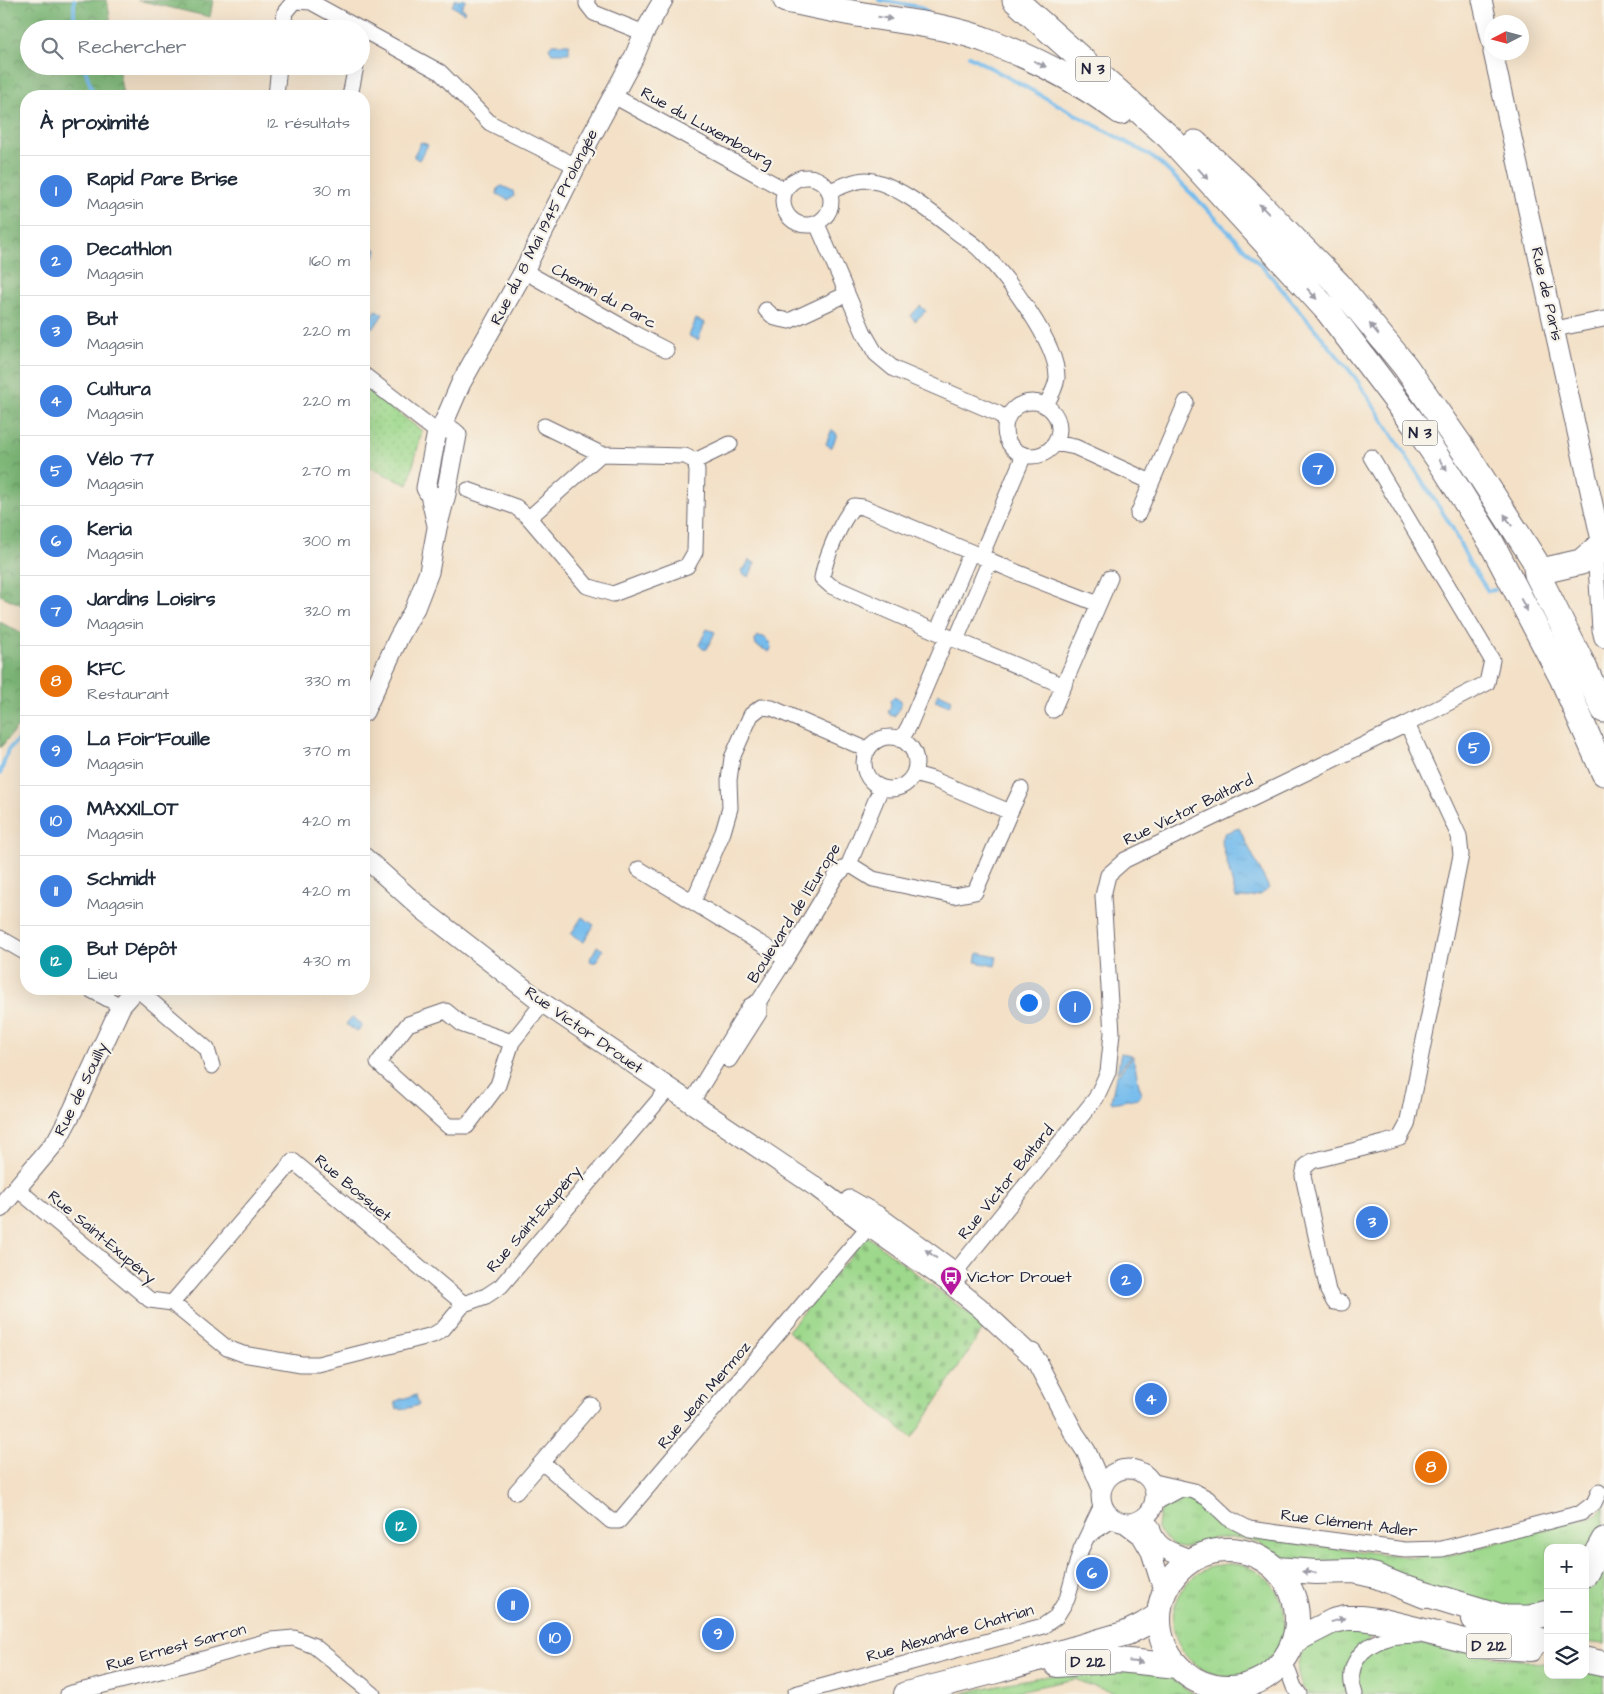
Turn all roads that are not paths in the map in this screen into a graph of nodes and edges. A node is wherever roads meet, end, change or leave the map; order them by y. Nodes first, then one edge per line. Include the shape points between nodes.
1 (587, 0) edge
2 (663, 0) edge
3 (677, 0) edge
4 (786, 0) edge
5 (1015, 0) edge
6 (1040, 0) edge
7 (1482, 0) edge
8 (1485, 15) edge
9 (284, 20) edge
10 (342, 20) edge
11 (644, 33) junction
12 (370, 36) edge
13 (634, 57) junction
14 (1495, 60) edge
15 (278, 75) edge
16 (354, 75) edge
17 (277, 90) edge
18 (351, 90) edge
19 (612, 95) junction
20 (1170, 138) junction
21 (576, 166) junction
22 (785, 190) junction
23 (830, 191) junction
24 (817, 224) junction
25 (524, 271) junction
26 (847, 294) junction
27 (766, 310) dead end
28 (1604, 319) edge
29 (1555, 329) junction
30 (666, 350) dead end
31 (370, 379) edge
32 (1186, 402) dead end
33 (1045, 406) junction
34 (1007, 420) junction
35 (544, 426) dead end
36 (445, 432) junction
37 (1055, 443) junction
38 (730, 444) dead end
39 (601, 454) junction
40 (1024, 455) junction
41 (1372, 457) dead end
42 (695, 461) junction
43 (1151, 482) junction
44 (452, 490) junction
45 (1599, 511) edge
46 (1138, 514) dead end
47 (529, 518) junction
48 (1600, 547) edge
49 (980, 556) junction
50 (1540, 565) junction
51 (1110, 578) dead end
52 (1098, 604) junction
53 (946, 636) junction
54 (1604, 640) edge
55 (1604, 679) edge
56 (1064, 686) junction
57 (370, 698) edge
58 (1053, 710) dead end
59 (1604, 710) edge
60 (1407, 724) junction
61 (901, 740) junction
62 (868, 750) junction
63 (1604, 773) edge
64 (914, 774) junction
65 (881, 788) junction
66 (1021, 789) dead end
67 (1010, 812) junction
68 (370, 862) edge
69 (849, 864) junction
70 (639, 869) dead end
71 (693, 902) junction
72 (0, 938) edge
73 (20, 950) edge
74 (786, 959) junction
75 (100, 995) edge
76 (131, 995) edge
77 (143, 995) edge
78 (543, 1003) junction
79 (121, 1006) junction
80 (512, 1042) junction
81 (212, 1066) dead end
82 (669, 1088) junction
83 (695, 1106) junction
84 (16, 1188) junction
85 (0, 1208) edge
86 (874, 1222) junction
87 (951, 1277) junction
88 (172, 1303) junction
89 (1342, 1303) dead end
90 (464, 1304) junction
91 (591, 1405) dead end
92 (1086, 1451) junction
93 (542, 1462) junction
94 (1117, 1471) junction
95 (1150, 1481) junction
96 (1181, 1489) junction
97 (516, 1492) dead end
98 (1599, 1492) dead end
99 (1111, 1509) junction
100 (1150, 1509) junction
101 (1604, 1540) edge
102 (1192, 1560) junction
103 (1589, 1567) edge
104 (1276, 1569) junction
105 (1408, 1588) junction
106 (1162, 1604) junction
107 (1544, 1614) edge
108 (1431, 1634) junction
109 (1544, 1640) edge
110 (1544, 1650) edge
111 (1589, 1650) edge
112 (1289, 1651) junction
113 (1604, 1652) edge
114 (1589, 1661) edge
115 (1604, 1664) edge
116 (1176, 1666) junction
117 (1000, 1670) junction
118 (68, 1694) edge
119 (374, 1694) edge
120 (795, 1694) edge
121 (906, 1694) edge
122 (1299, 1694) edge
123 (1355, 1694) edge

1 - 11 street via 594,13
2 - 11 street, Rue du 8 Mai 1945 Prolongée
3 - 13 street, Rue du 8 Mai 1945 Prolongée via 651,41
4 -> 20 highway via 928,25 990,41 1044,65 1094,94 1145,130
5 - 20 highway, N 3
50 -> 6 highway, N 3 via 1405,366 1338,284 1244,188
7 - 8 street
9 - 10 street via 285,12 294,0 311,2
11 - 13 street, Rue du 8 Mai 1945 Prolongée
12 - 21 street via 440,72 490,123
13 - 19 street, Rue du 8 Mai 1945 Prolongée
14 - 29 street, Rue de Paris
15 - 17 street
16 - 18 street
19 - 21 street, Rue du 8 Mai 1945 Prolongée
19 - 22 street, Rue du Luxembourg
20 -> 63 highway, N 3 via 1328,311 1448,472 1491,542 1558,669
21 - 25 street, Rue du 8 Mai 1945 Prolongée
22 - 23 street via 796,179 812,177
22 - 24 street via 783,207 787,215 800,225
23 - 24 street via 832,199 828,214
23 - 33 street via 866,180 883,184 928,210 981,250 1016,292 1054,358 1057,378
24 - 26 street
25 - 30 street, Chemin du Parc
25 - 36 street, Rue du 8 Mai 1945 Prolongée via 461,383
26 - 27 street via 789,321 775,318
26 - 34 street via 876,354 894,369
28 - 29 street
29 - 45 street, Rue de Paris
31 - 36 street
32 - 43 street
33 - 34 street via 1027,403 1019,406
33 - 37 street via 1052,411 1059,426
34 - 40 street via 1007,437 1011,445
35 - 39 street
36 - 44 street
37 - 40 street via 1042,454
37 - 43 street via 1075,447
38 - 42 street
39 - 42 street via 685,456
39 - 47 street
40 - 49 street
41 - 60 street, Rue Victor Baltard via 1492,660 1487,683
42 - 47 street via 695,552 686,566 613,594 587,586
43 - 46 street
44 - 47 street via 516,507
44 - 57 street via 437,528 429,572 415,608
45 - 48 street, Rue de Paris
48 - 50 highway via 1581,562
48 - 54 street via 1600,630
49 - 52 street
49 - 53 street
49 - 53 street via 854,506 847,514 824,567 822,578 830,586
50 - 55 highway via 1565,602
50 - 59 highway, N 3 via 1537,574
51 - 52 street
52 - 56 street
53 - 56 street
53 - 61 street
56 - 58 street
60 - 87 street, Rue Victor Baltard via 1125,860 1108,875 1103,896 1112,1034 1108,1072 1096,1098
60 - 89 street via 1459,836 1461,855 1407,1125 1400,1138 1312,1161 1305,1167 1303,1176 1328,1291 1334,1302
61 - 62 street via 886,738
61 - 64 street via 908,744 915,758
62 - 65 street via 864,764 866,772
62 - 71 street via 772,708 761,707 752,715 732,758 730,808
64 - 65 street via 904,785
64 - 67 street
65 - 69 street, Boulevard de l'Europe
66 - 67 street
67 - 69 street via 975,892 954,896 873,879
68 - 78 street, Rue Victor Drouet via 423,910
69 - 74 street, Boulevard de l'Europe via 836,876
70 - 71 street
71 - 74 street
72 - 73 street
74 - 83 street, Boulevard de l'Europe via 759,1001 758,1013
75 - 79 street
76 - 79 street, Rue de Souilly
77 - 81 street via 207,1049
78 - 80 street
78 - 82 street, Rue Victor Drouet
79 - 84 street, Rue de Souilly via 57,1140
80 - 80 street via 498,1085 467,1126 448,1126 378,1063 408,1024 446,1011 463,1025
82 - 83 street, Rue Victor Drouet
82 - 90 street, Rue Saint-Exupéry via 501,1286
83 - 86 street, Rue Victor Drouet
84 - 85 street, Rue de Souilly
84 - 88 street, Rue Saint-Exupéry via 150,1300
86 - 87 street, Rue Victor Drouet
86 - 93 street, Rue Jean Mermoz via 619,1521 610,1521
87 - 92 street, Rue Victor Drouet via 1038,1362
88 - 90 street, Rue Saint-Exupéry via 226,1348 301,1364 318,1364 433,1335 443,1329
88 - 90 street, Rue Bossuet via 293,1161
91 - 93 street
92 - 94 street, Rue Victor Drouet
92 - 99 street, Rue Victor Drouet
93 - 97 street
94 - 95 street, Rue Victor Drouet via 1135,1470
94 - 99 street via 1110,1475
95 - 96 street, Rue Clément Adler
95 - 100 street via 1154,1492
96 - 98 street, Rue Clément Adler via 1207,1498 1228,1518 1249,1529 1405,1550 1442,1549 1581,1513 1594,1503
96 - 100 street
99 - 100 street via 1133,1522
99 - 106 street via 1141,1535 1151,1552
99 - 120 street, Rue Alexandre Chatrian via 1089,1534 1081,1549 1067,1598 1056,1617 1043,1626
100 - 102 street via 1151,1533 1159,1546
101 - 103 highway
102 - 104 main road via 1217,1550 1236,1550 1262,1558
102 - 106 main road via 1171,1580
105 -> 104 main road, D 212 via 1354,1571
104 - 112 main road via 1290,1587 1296,1603 1298,1619
105 - 107 highway via 1505,1618
105 - 109 main road, D 212 via 1485,1624 1522,1637
106 - 116 main road via 1159,1629
106 - 117 main road, D 212 via 1143,1626 1127,1633
108 - 110 main road, D 212 via 1485,1646
112 -> 108 main road, D 212 via 1333,1621 1346,1618 1383,1621
108 - 123 street via 1391,1637 1370,1645 1354,1664 1351,1684
111 - 113 main road
112 - 116 main road via 1272,1673 1257,1682 1233,1689 1208,1686
112 - 122 street via 1294,1688
114 - 115 highway
117 -> 116 main road, D 212 via 1119,1660
117 - 121 main road, D 212
118 - 119 street, Rue Ernest Sarron via 271,1640 294,1638 314,1646

